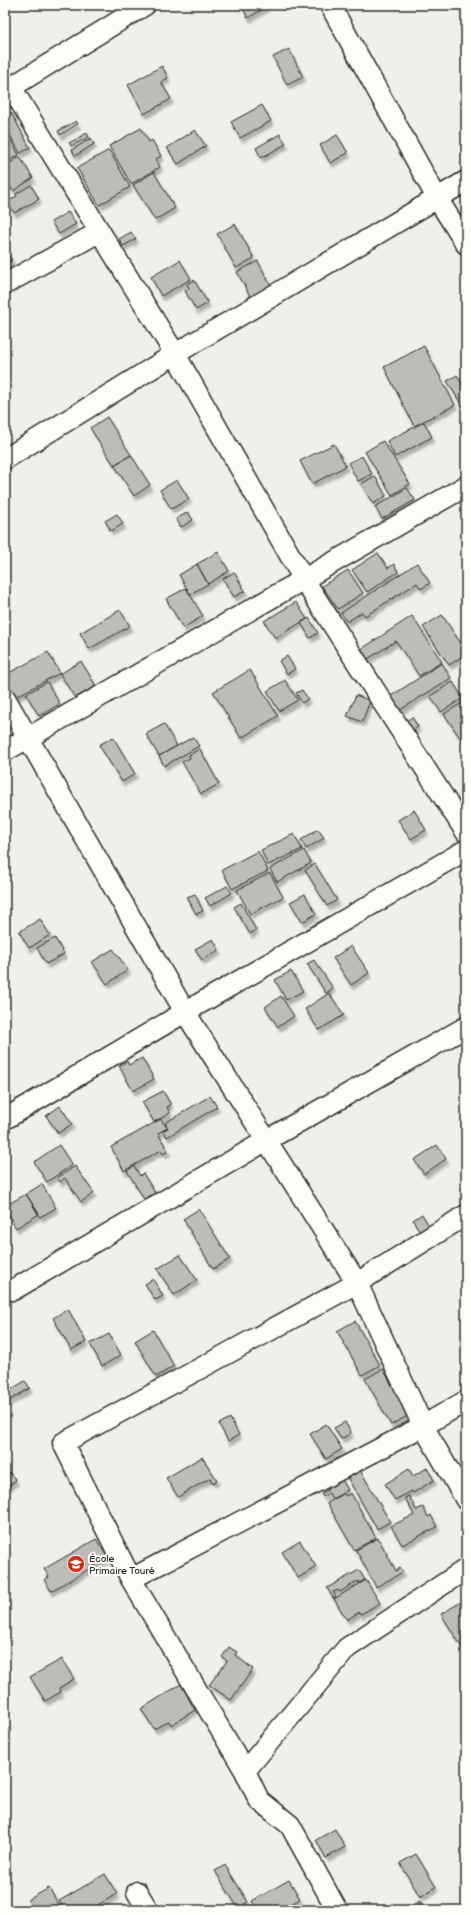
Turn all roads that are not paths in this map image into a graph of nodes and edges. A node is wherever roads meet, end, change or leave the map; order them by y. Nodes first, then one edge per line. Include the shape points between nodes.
1 (145, 5) edge
2 (330, 5) edge
3 (8, 89) edge
4 (466, 181) edge
5 (437, 198) junction
6 (99, 232) junction
7 (466, 244) edge
8 (5, 284) edge
9 (175, 354) junction
10 (5, 459) edge
11 (466, 486) edge
12 (304, 580) junction
13 (5, 698) edge
14 (28, 738) junction
15 (5, 751) edge
16 (466, 832) edge
17 (466, 850) edge
18 (185, 1012) junction
19 (466, 1027) edge
20 (5, 1119) edge
21 (267, 1140) junction
22 (466, 1215) edge
23 (357, 1283) junction
24 (13, 1290) dead end
25 (466, 1402) edge
26 (423, 1426) junction
27 (466, 1500) edge
28 (466, 1569) edge
29 (131, 1579) junction
30 (245, 1771) junction
31 (137, 1892) dead end
32 (148, 1910) edge
33 (337, 1910) edge

1 - 3 street
2 - 5 street
3 - 6 street
4 - 5 street
5 - 7 street
5 - 9 street
6 - 8 street
6 - 9 street
9 - 10 street
9 - 12 street
11 - 12 street
12 - 14 street
12 - 16 street
13 - 14 street
14 - 15 street
14 - 18 street
17 - 18 street
18 - 20 street
18 - 21 street
19 - 21 street
21 - 23 street
21 - 24 street
22 - 23 street
23 - 26 street
23 - 29 street via 63,1443
25 - 26 street
26 - 27 street
26 - 29 street
28 - 30 street via 347,1648
29 - 30 street
30 - 33 street via 259,1800 290,1825
31 - 32 street

